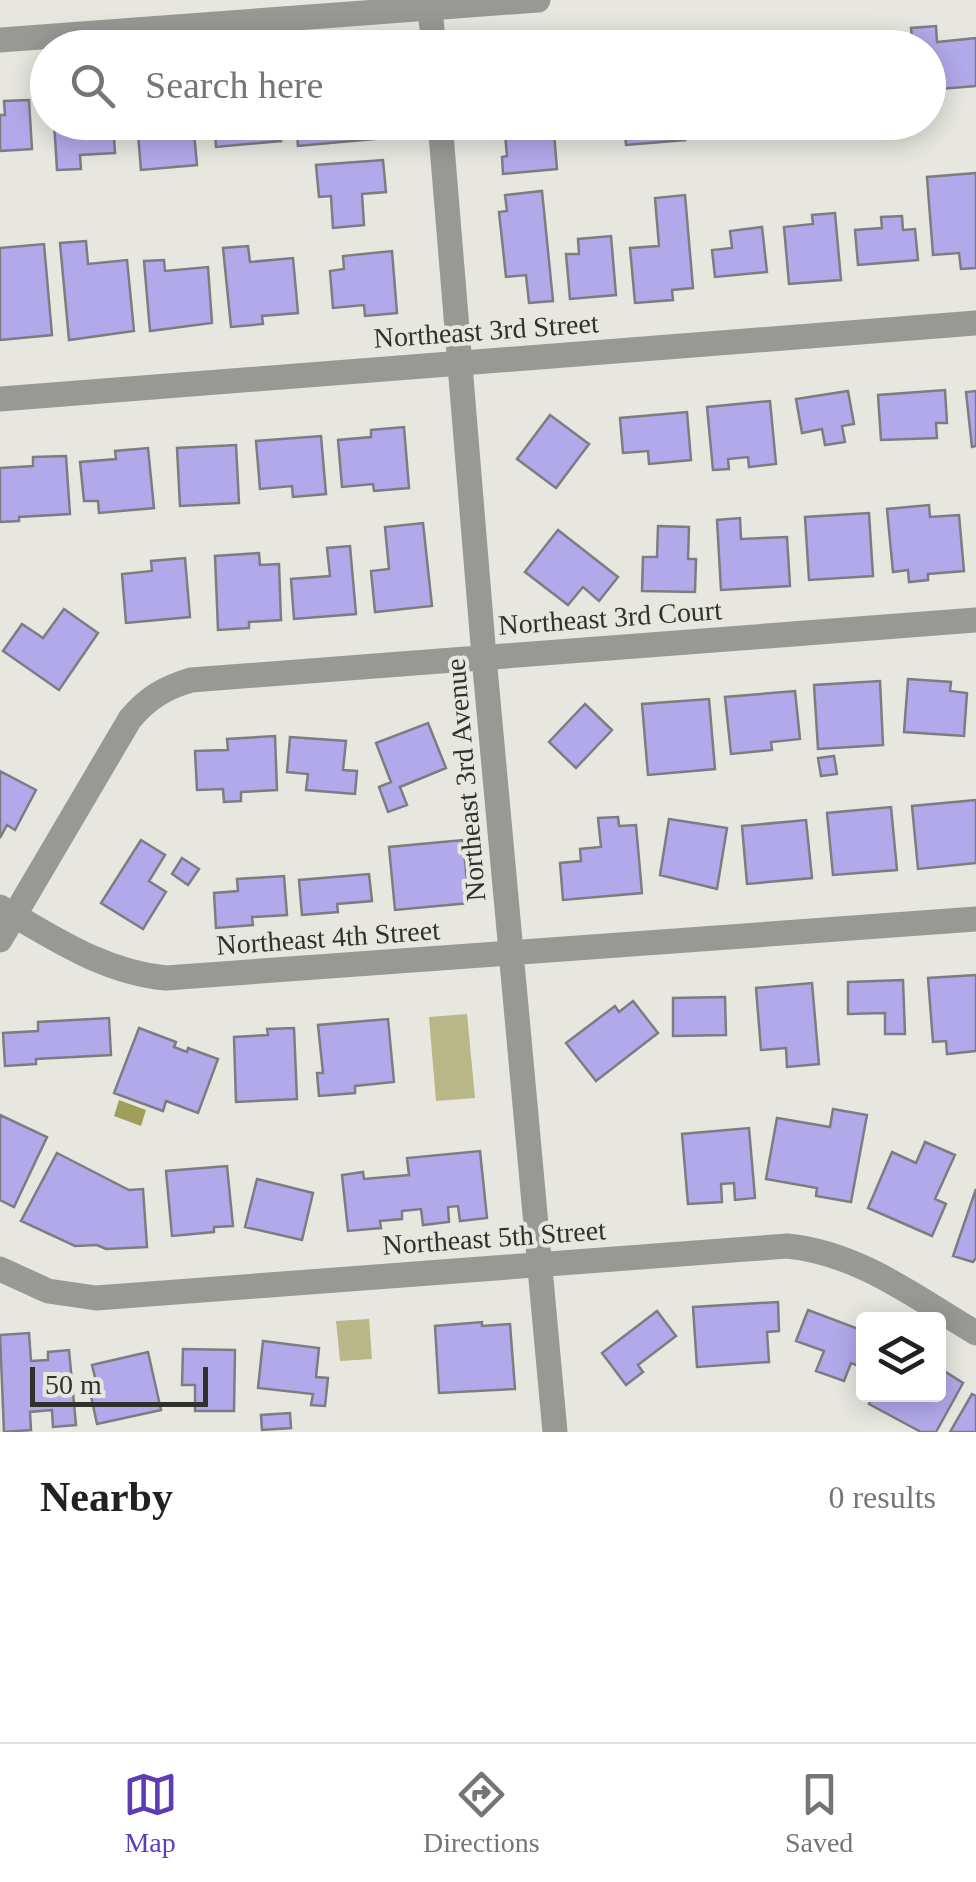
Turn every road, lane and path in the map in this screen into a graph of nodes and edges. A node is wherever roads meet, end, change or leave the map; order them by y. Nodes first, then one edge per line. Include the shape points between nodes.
1 (538, 0) edge
2 (430, 4) edge
3 (119, 30) edge
4 (432, 30) edge
5 (30, 37) edge
6 (0, 40) edge
7 (441, 140) edge
8 (976, 323) edge
9 (458, 362) junction
10 (0, 398) edge
11 (976, 620) edge
12 (484, 657) junction
13 (8, 911) edge
14 (976, 919) edge
15 (0, 940) edge
16 (511, 952) junction
17 (540, 1264) junction
18 (0, 1270) edge
19 (976, 1332) edge
20 (556, 1432) edge

1 - 2 street
2 - 3 street
2 - 4 street
5 - 6 street
7 - 9 street, Northeast 3rd Avenue
8 - 9 street, Northeast 3rd Street
9 - 10 street, Northeast 3rd Street
9 - 12 street, Northeast 3rd Avenue
11 - 12 street, Northeast 3rd Court
12 - 13 street, Northeast 3rd Court via 191,680 166,688 130,719
12 - 16 street, Northeast 3rd Avenue
13 - 15 street, Northeast 3rd Court
13 - 16 street, Northeast 4th Street via 96,962 166,978
14 - 16 street, Northeast 4th Street
16 - 17 street, Northeast 3rd Avenue
17 - 18 street, Northeast 5th Street via 96,1298 48,1291
17 - 19 street, Northeast 5th Street via 812,1248 857,1262
17 - 20 street, Northeast 3rd Avenue

